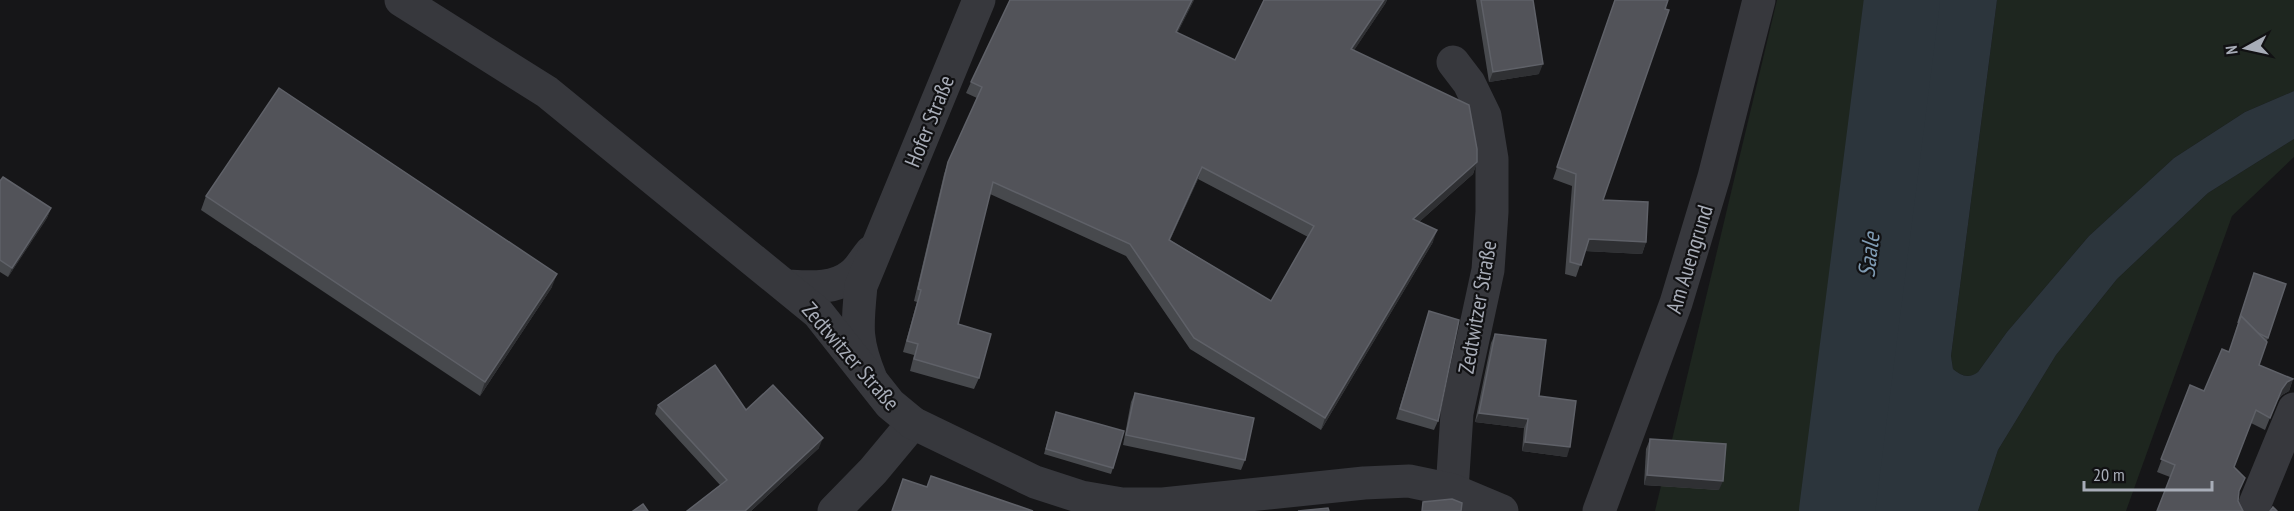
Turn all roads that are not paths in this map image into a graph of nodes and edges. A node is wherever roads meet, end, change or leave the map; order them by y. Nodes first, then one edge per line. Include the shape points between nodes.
1 (401, 0) edge
2 (979, 0) edge
3 (1759, 0) edge
4 (1453, 62) dead end
5 (879, 242) junction
6 (786, 286) junction
7 (874, 386) junction
8 (2294, 409) edge
9 (913, 423) junction
10 (1452, 490) junction
11 (834, 511) edge
12 (1502, 511) edge
13 (1599, 511) edge
14 (2252, 511) edge

1 - 6 street, Zedtwitzer Straße via 547,92
2 - 5 street, Hofer Straße
3 - 13 street, Am Auengrund via 1714,177 1676,303
4 - 10 street, Zedtwitzer Straße via 1469,83 1485,116 1492,212 1488,270 1456,413
5 - 6 street, Hofer Straße via 852,275 832,285
5 - 7 street, Hofer Straße via 861,286 857,328 861,355
6 - 7 street, Zedtwitzer Straße via 818,313
7 - 9 street, Zedtwitzer Straße
8 - 14 street
9 - 10 street, Zedtwitzer Straße via 1035,482 1122,504 1163,504 1364,483 1409,482
9 - 11 street
10 - 12 street, Zedtwitzer Straße

